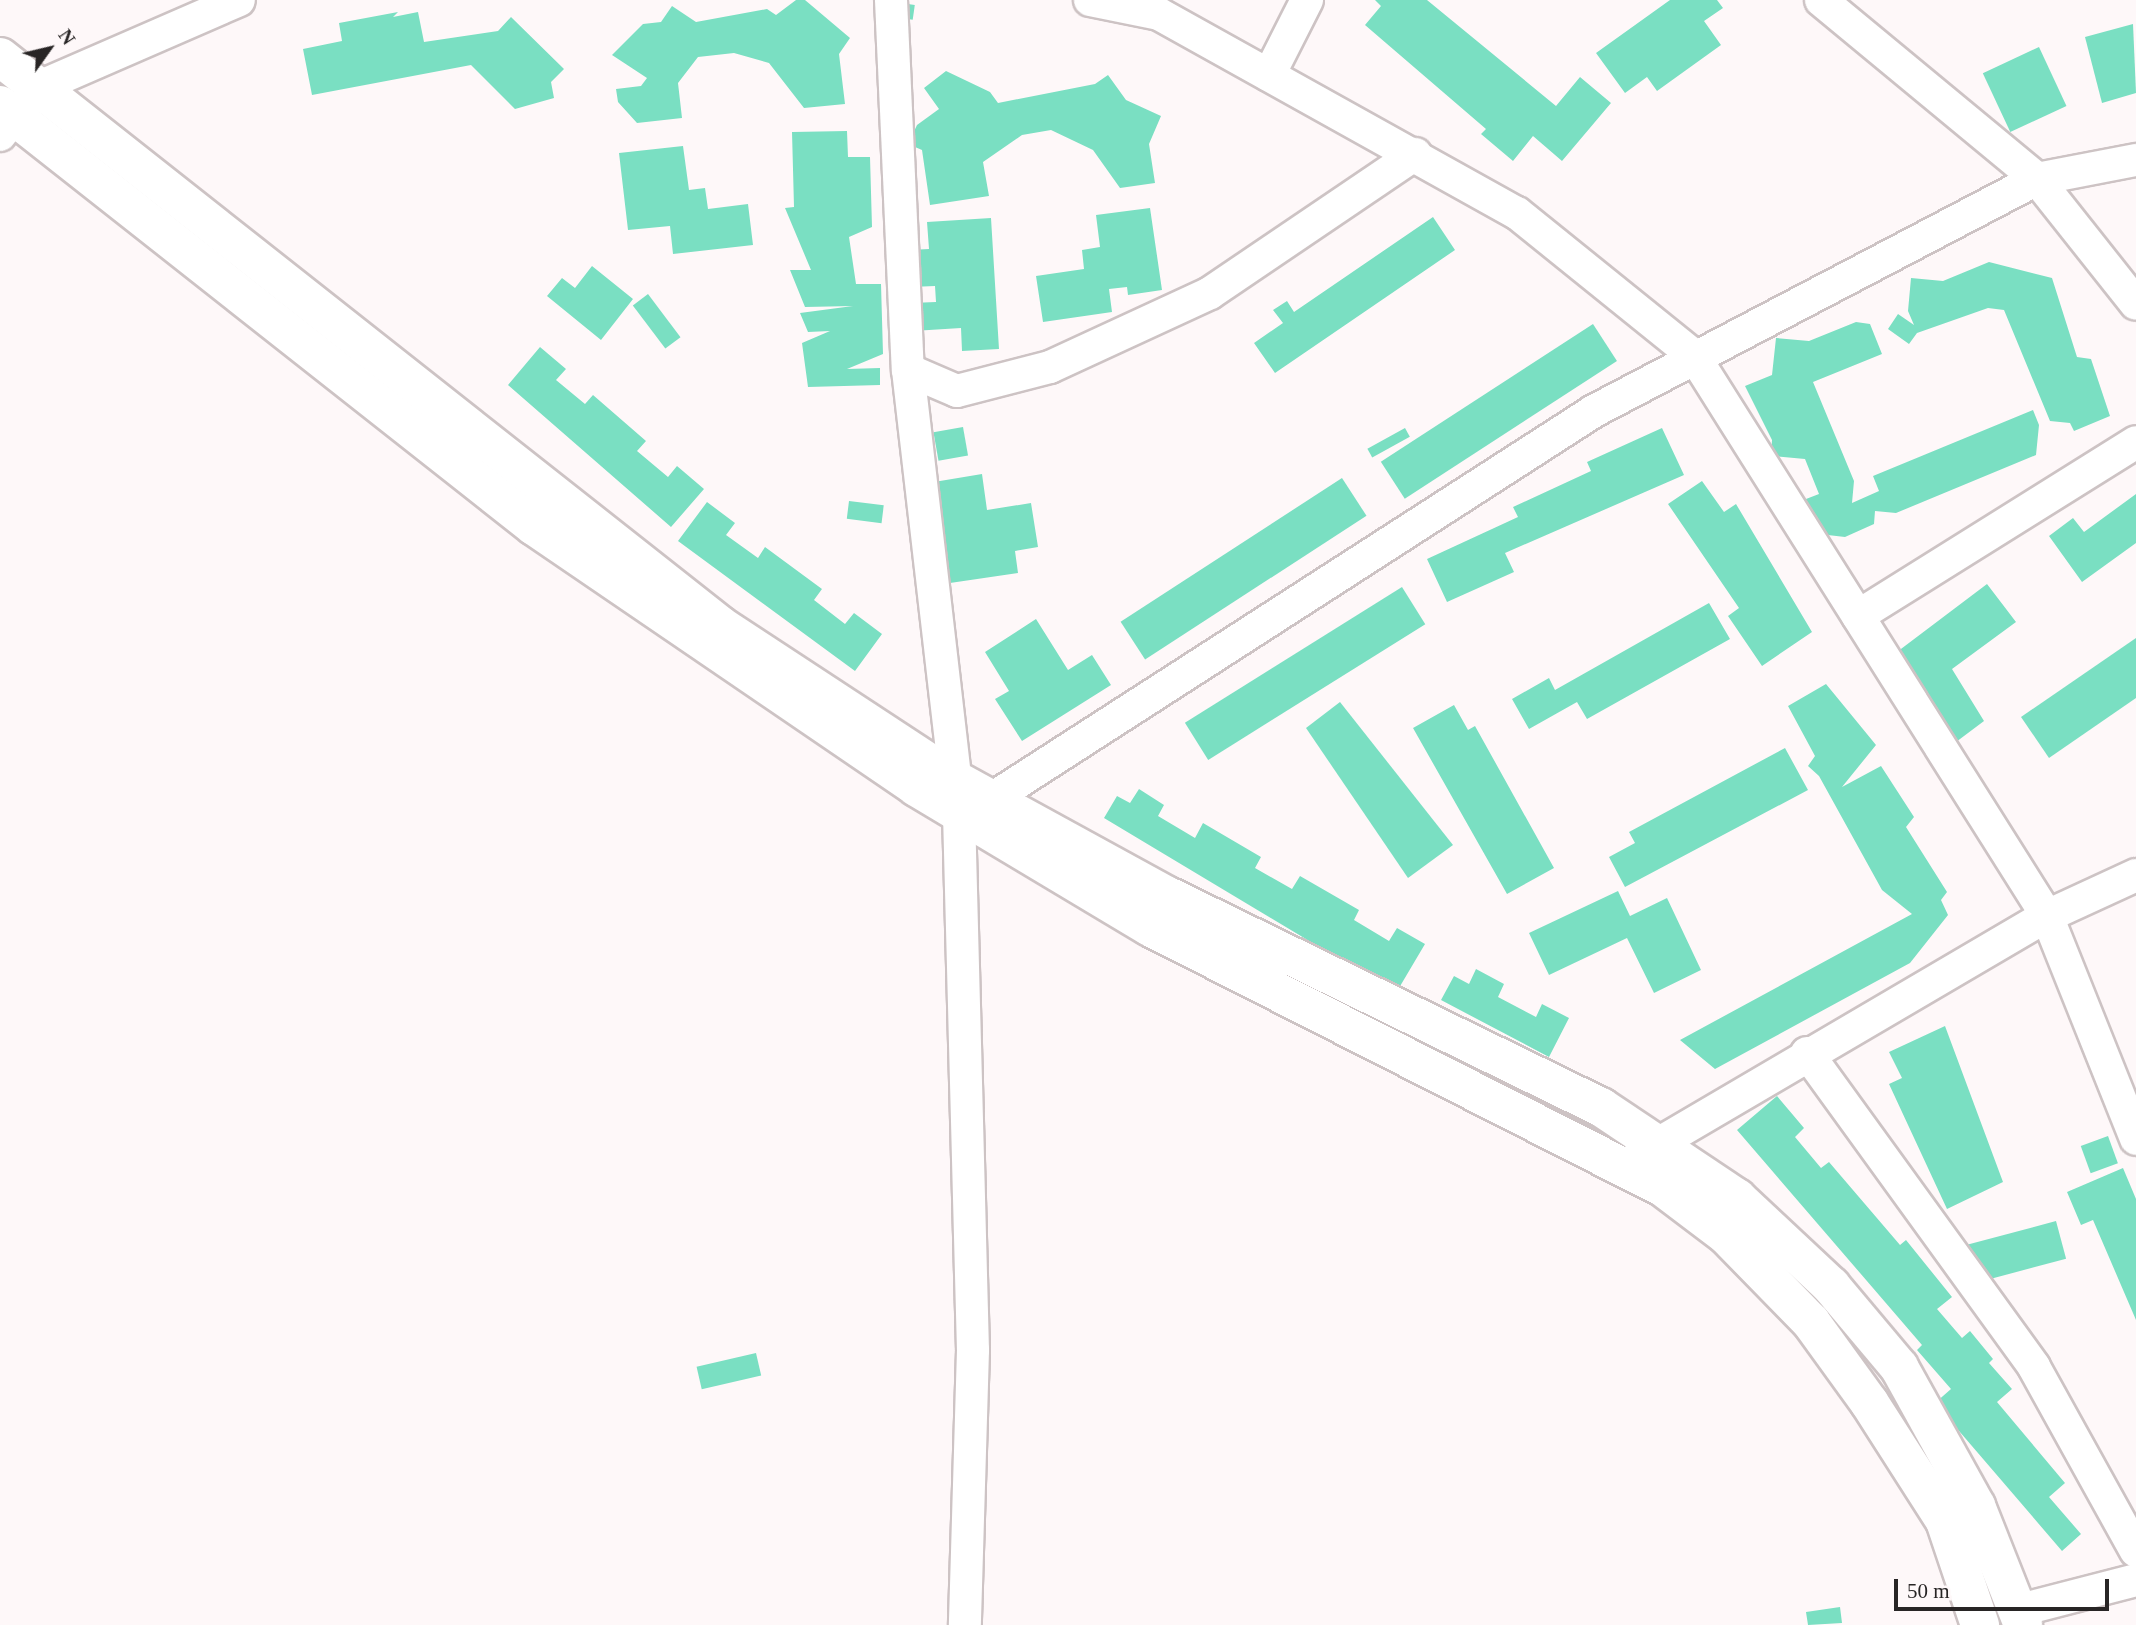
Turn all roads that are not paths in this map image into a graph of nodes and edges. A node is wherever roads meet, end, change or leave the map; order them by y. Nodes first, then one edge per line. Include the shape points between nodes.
1 (233, 0) edge
2 (891, 0) edge
3 (1090, 0) edge
4 (1307, 0) edge
5 (1821, 0) edge
6 (1163, 7) edge
7 (0, 57) edge
8 (1269, 75) junction
9 (13, 111) edge
10 (1415, 154) junction
11 (2136, 160) edge
12 (2037, 179) junction
13 (2136, 304) edge
14 (1695, 356) junction
15 (908, 370) junction
16 (2136, 442) edge
17 (1858, 616) junction
18 (968, 797) junction
19 (2136, 875) edge
20 (2047, 916) junction
21 (1807, 1053) junction
22 (2136, 1139) edge
23 (1658, 1140) junction
24 (1624, 1167) junction
25 (2136, 1551) edge
26 (2136, 1580) edge
27 (2022, 1617) edge
28 (965, 1625) edge
29 (1980, 1625) edge

1 - 9 street
2 - 15 street
3 - 6 street
4 - 8 street
5 - 12 street
6 - 8 street
7 - 9 street
8 - 10 street
9 - 18 street via 534,526 687,636
10 - 14 street via 1517,213
10 - 15 street via 1210,293 1050,367 957,391
11 - 12 street
12 - 13 street
12 - 14 street
14 - 17 street
14 - 18 street via 1594,411
15 - 18 street
16 - 17 street
17 - 20 street
18 - 23 street
18 - 24 street via 1150,927
18 - 28 street via 973,1350
19 - 20 street
20 - 21 street
20 - 22 street
21 - 23 street
21 - 25 street via 2034,1367
23 - 24 street
23 - 27 street via 1737,1199 1831,1286 1899,1367 1976,1506
24 - 29 street via 1726,1235 1811,1322 1945,1521
26 - 27 street

